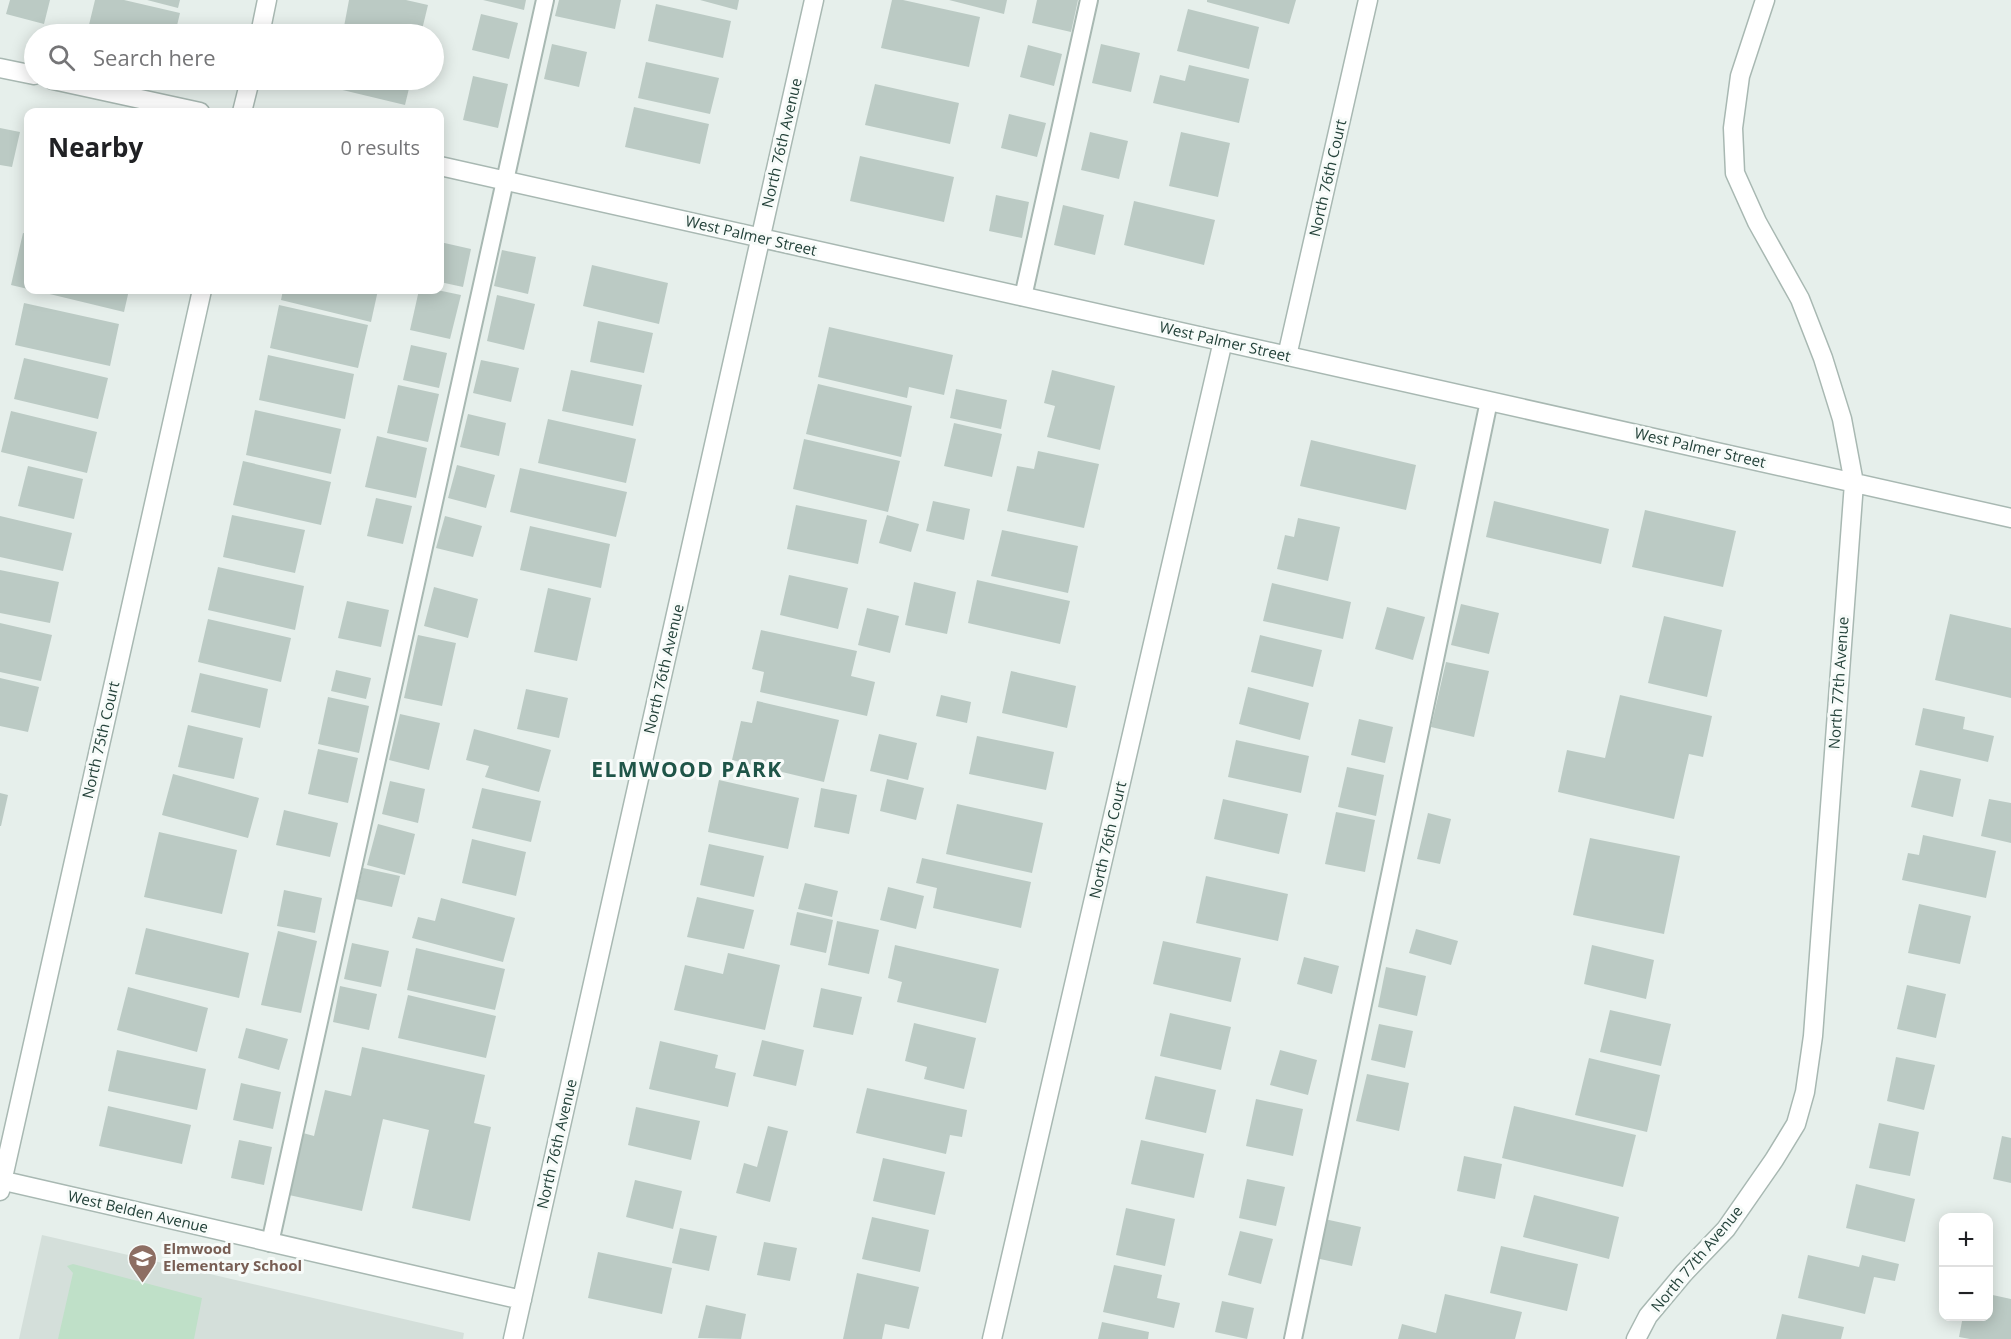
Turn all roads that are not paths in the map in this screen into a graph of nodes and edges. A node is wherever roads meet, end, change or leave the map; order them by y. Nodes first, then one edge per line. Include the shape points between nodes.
1 (267, 0) edge
2 (545, 0) edge
3 (814, 0) edge
4 (1089, 0) edge
5 (1368, 0) edge
6 (1766, 0) edge
7 (262, 24) edge
8 (0, 68) edge
9 (24, 73) edge
10 (99, 90) edge
11 (248, 90) edge
12 (182, 108) edge
13 (243, 108) edge
14 (444, 167) edge
15 (505, 181) junction
16 (761, 238) junction
17 (201, 294) edge
18 (1023, 297) junction
19 (1223, 341) junction
20 (1287, 356) junction
21 (1489, 401) junction
22 (1854, 483) junction
23 (2011, 518) edge
24 (1, 1184) edge
25 (270, 1243) junction
26 (522, 1300) junction
27 (513, 1339) edge
28 (992, 1339) edge
29 (1293, 1339) edge
30 (1636, 1339) edge

1 - 7 street
2 - 15 lane
3 - 16 street, North 76th Avenue
4 - 18 lane
5 - 20 street, North 76th Court
6 - 22 street, North 77th Avenue via 1740,76 1733,128 1735,173 1800,299 1823,358 1842,419
8 - 9 street
10 - 12 street
11 - 13 street
14 - 15 street, West Palmer Street
15 - 16 street, West Palmer Street
15 - 25 lane
16 - 18 street, West Palmer Street
16 - 26 street, North 76th Avenue
17 - 24 street, North 75th Court
18 - 19 street, West Palmer Street
19 - 20 street, West Palmer Street
19 - 28 street, North 76th Court
20 - 21 street, West Palmer Street
21 - 22 street, West Palmer Street
21 - 29 lane
22 - 23 street, West Palmer Street
22 - 30 street, North 77th Avenue via 1813,1036 1805,1092 1796,1124 1774,1160 1726,1229 1648,1316
24 - 25 street, West Belden Avenue
25 - 26 street, West Belden Avenue
26 - 27 street, North 76th Avenue

